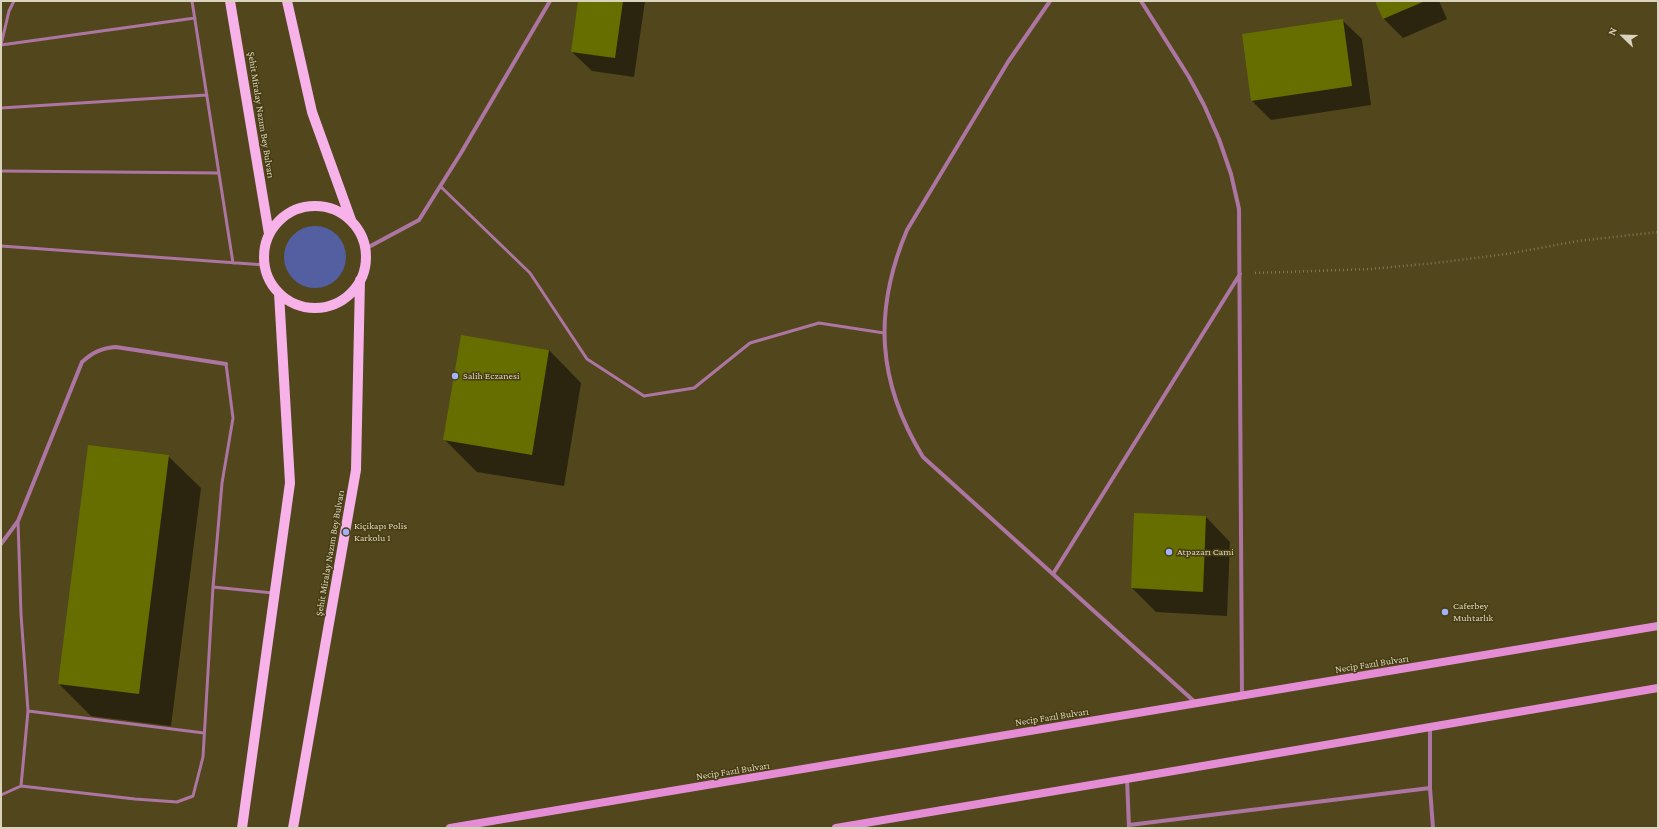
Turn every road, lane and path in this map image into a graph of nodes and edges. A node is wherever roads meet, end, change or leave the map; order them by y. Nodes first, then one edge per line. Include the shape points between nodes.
1 (14, 1) edge
2 (192, 1) edge
3 (230, 1) edge
4 (287, 1) edge
5 (550, 1) edge
6 (1050, 1) edge
7 (1141, 1) edge
8 (195, 18) junction
9 (1, 45) edge
10 (207, 95) junction
11 (1, 108) edge
12 (1, 171) edge
13 (219, 173) junction
14 (440, 186) junction
15 (351, 220) junction
16 (1658, 232) edge
17 (269, 234) junction
18 (1, 246) edge
19 (365, 249) junction
20 (233, 263) junction
21 (264, 265) junction
22 (1240, 273) junction
23 (360, 280) junction
24 (279, 293) junction
25 (884, 333) junction
26 (226, 364) joint
27 (18, 521) junction
28 (1, 544) edge
29 (1052, 574) junction
30 (213, 587) junction
31 (275, 593) junction
32 (1658, 626) edge
33 (1658, 688) edge
34 (1242, 696) junction
35 (1196, 704) junction
36 (28, 711) junction
37 (1430, 728) junction
38 (204, 733) junction
39 (1127, 778) junction
40 (21, 786) junction
41 (1430, 788) junction
42 (1, 795) edge
43 (1129, 827) edge
44 (242, 828) edge
45 (293, 828) edge
46 (450, 828) edge
47 (836, 828) edge
48 (1433, 828) edge

1 - 9 lane
2 - 8 lane
3 - 17 main road, Şehit Miralay Nazım Bey Bulvarı
4 - 15 main road via 312,112
5 - 14 street
6 - 25 street via 1008,62 907,230 890,279
7 - 22 street via 1189,77 1219,139 1239,209
8 - 9 lane
8 - 10 lane
10 - 11 lane
10 - 13 lane
12 - 13 lane
13 - 20 lane
14 - 19 street via 419,220
14 - 25 lane via 530,273 587,359 644,396 694,388 750,343 819,322
15 - 17 main road via 338,211 323,206 307,206 291,211
15 - 19 main road via 360,233
16 - 22 path via 1578,241 1507,254 1435,263 1370,269
17 - 21 main road via 264,249
18 - 20 lane
19 - 23 main road via 365,264
20 - 21 lane
21 - 24 main road via 269,280
22 - 29 street
22 - 34 street
23 - 24 main road via 351,293 338,302 323,307 307,307 292,302
23 - 45 main road, Şehit Miralay Nazım Bey Bulvarı via 356,470
24 - 31 main road via 290,483
25 - 29 street via 891,389 899,413 923,457
26 - 27 street via 116,347 106,348 89,356 82,362
26 - 30 lane via 233,418 222,483
27 - 28 street
27 - 36 lane
29 - 35 street
30 - 31 lane
30 - 38 lane
31 - 44 main road
32 - 34 street, Necip Fazıl Bulvarı
33 - 37 street
34 - 35 street, Necip Fazıl Bulvarı
35 - 46 street, Necip Fazıl Bulvarı
36 - 38 lane
36 - 40 lane
37 - 39 street
37 - 41 street
38 - 40 lane via 203,757 193,796 177,802
39 - 43 street
39 - 47 street
40 - 42 lane
41 - 43 street
41 - 48 street

